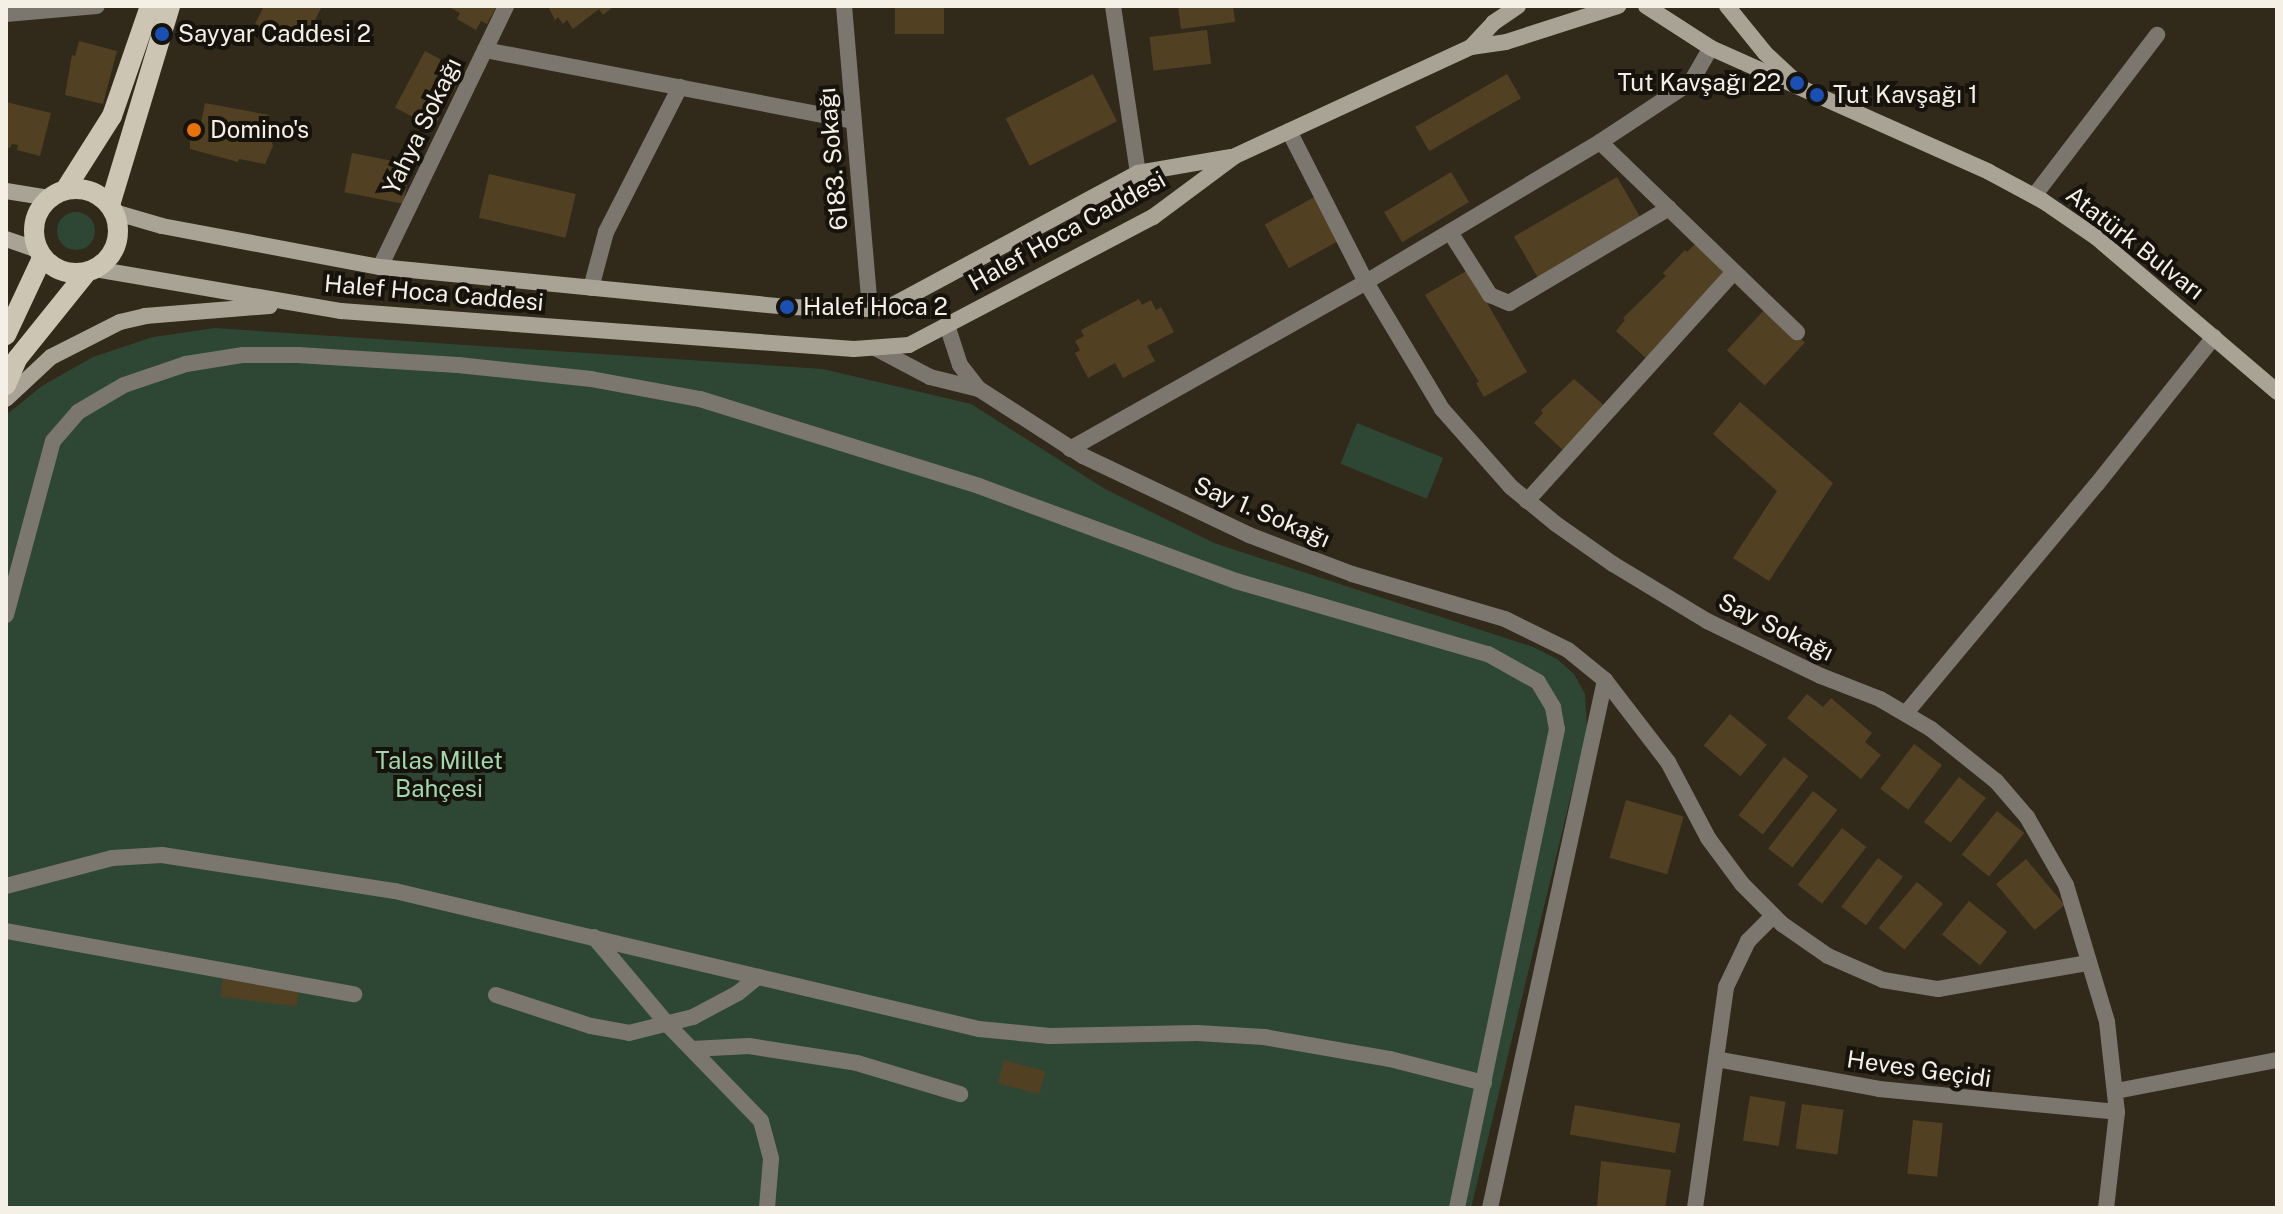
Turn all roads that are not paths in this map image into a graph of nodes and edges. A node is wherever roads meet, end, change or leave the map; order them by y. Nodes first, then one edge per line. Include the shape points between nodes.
1 (97, 6) edge
2 (150, 6) edge
3 (170, 6) edge
4 (506, 6) edge
5 (844, 6) edge
6 (1113, 6) edge
7 (1518, 6) edge
8 (1618, 6) edge
9 (1646, 6) edge
10 (1727, 6) edge
11 (6, 14) edge
12 (2157, 35) dead end
13 (1471, 47) junction
14 (1711, 48) junction
15 (485, 50) junction
16 (680, 87) junction
17 (1817, 95) junction
18 (853, 121) junction
19 (1289, 131) junction
20 (1600, 142) junction
21 (1235, 156) junction
22 (1138, 173) junction
23 (6, 191) edge
24 (57, 194) junction
25 (2034, 196) junction
26 (1669, 208) junction
27 (112, 209) junction
28 (1450, 232) junction
29 (6, 239) edge
30 (40, 254) junction
31 (380, 267) junction
32 (91, 271) junction
33 (1734, 272) junction
34 (1366, 282) junction
35 (591, 288) junction
36 (297, 304) junction
37 (870, 309) junction
38 (947, 325) junction
39 (1797, 332) dead end
40 (6, 335) edge
41 (2214, 337) junction
42 (875, 348) junction
43 (6, 385) edge
44 (979, 389) junction
45 (2277, 392) edge
46 (6, 399) edge
47 (1070, 449) junction
48 (1527, 501) junction
49 (6, 615) edge
50 (1605, 680) junction
51 (1906, 713) junction
52 (6, 886) edge
53 (1773, 916) junction
54 (6, 931) edge
55 (594, 937) junction
56 (2087, 963) junction
57 (758, 977) junction
58 (354, 994) dead end
59 (496, 995) dead end
60 (669, 1026) junction
61 (692, 1049) junction
62 (1716, 1059) junction
63 (2277, 1060) edge
64 (1484, 1083) junction
65 (2116, 1091) junction
66 (960, 1094) dead end
67 (2117, 1112) junction
68 (767, 1208) edge
69 (1457, 1208) edge
70 (1490, 1208) edge
71 (1695, 1208) edge
72 (2106, 1208) edge

1 - 11 street
2 - 24 main road via 112,116
3 - 27 main road
4 - 15 street, Yahya Sokağı
5 - 18 street, 6183. Sokağı
6 - 22 street
7 - 13 main road
8 - 13 main road via 1506,42
9 - 14 main road
10 - 17 main road via 1765,53
12 - 25 street
13 - 19 main road
14 - 17 main road
14 - 20 street via 1691,82
15 - 16 street
15 - 31 street, Yahya Sokağı
16 - 18 street
16 - 35 street via 606,232
17 - 25 main road, Atatürk Bulvarı
18 - 37 street, 6183. Sokağı
19 - 21 main road
19 - 34 street, Say Sokağı
20 - 26 street
20 - 28 street
21 - 22 main road, Halef Hoca Caddesi
21 - 38 main road, Halef Hoca Caddesi via 1153,217
22 - 37 main road, Halef Hoca Caddesi via 889,307
23 - 24 main road
24 - 27 main road via 90,191
24 - 30 main road via 36,218
25 - 41 main road, Atatürk Bulvarı via 2097,238
26 - 28 street via 1509,303 1490,295
26 - 33 street
27 - 31 main road, Halef Hoca Caddesi via 177,229
27 - 32 main road via 116,245
28 - 34 street
29 - 30 main road
30 - 32 main road via 62,272
30 - 40 main road
31 - 35 main road, Halef Hoca Caddesi
32 - 36 main road, Halef Hoca Caddesi
32 - 43 main road via 17,359
33 - 39 street
33 - 48 street
34 - 47 street
34 - 48 street, Say Sokağı via 1442,409 1486,463
35 - 37 main road, Halef Hoca Caddesi via 787,307
36 - 42 main road, Halef Hoca Caddesi
36 - 46 main road via 120,322 51,357
38 - 42 main road, Halef Hoca Caddesi via 909,345
38 - 44 street, Say 1. Sokağı via 960,365
41 - 45 main road, Atatürk Bulvarı
41 - 51 street
42 - 44 street via 930,377
44 - 47 street, Say 1. Sokağı
47 - 50 street, Say 1. Sokağı via 1304,557 1527,627 1568,650
48 - 51 street, Say Sokağı via 1613,564 1707,621
49 - 64 street via 53,441 90,403 186,364 271,354 458,365 627,384 760,415 994,491 1236,581 1488,654 1538,682 1553,707 1556,740
50 - 53 street, Say 1. Sokağı via 1668,762 1724,862
50 - 70 street
51 - 56 street, Say Sokağı via 1979,765 2027,817 2066,885
52 - 55 street via 112,858 162,855 395,891
53 - 56 street, Say 1. Sokağı via 1846,966 1919,988
53 - 62 street via 1748,941 1731,971
54 - 58 street
55 - 57 street
55 - 60 street
56 - 65 street, Say Sokağı via 2107,1022
57 - 60 street via 716,1006
57 - 64 street via 979,1029 1050,1036 1264,1037 1390,1059
59 - 60 street via 629,1033
60 - 61 street
61 - 66 street via 749,1046 857,1063
61 - 68 street via 761,1121 771,1159
62 - 67 street, Heves Geçidi via 1879,1089
62 - 71 street
63 - 65 street
64 - 69 street
65 - 67 street, Say Sokağı
67 - 72 street, Say Sokağı

